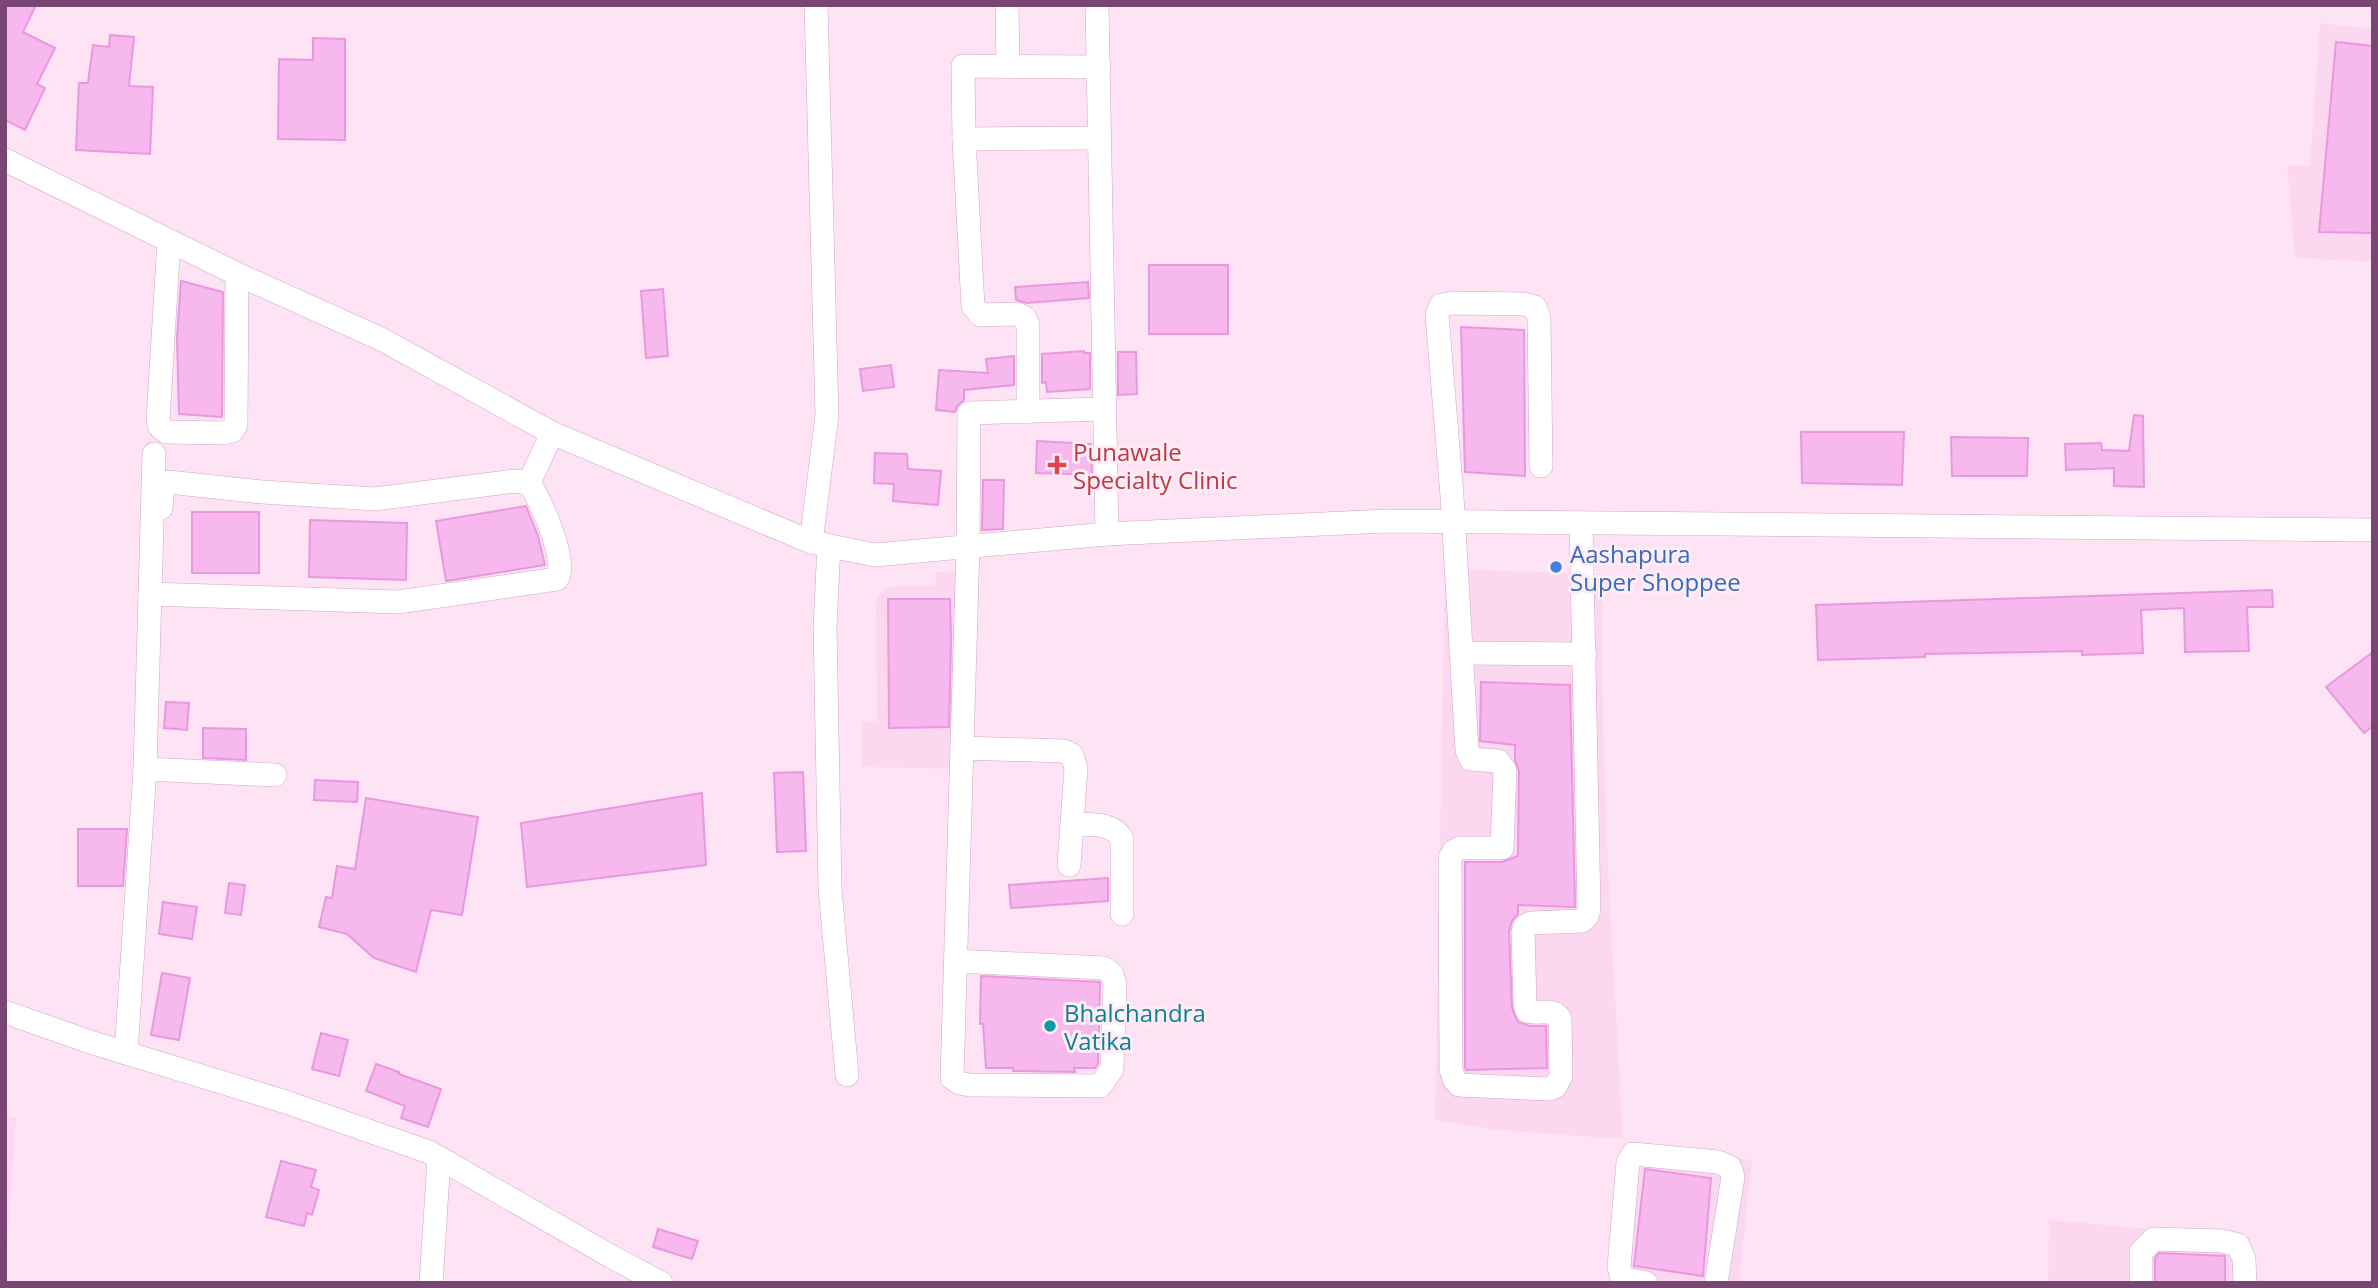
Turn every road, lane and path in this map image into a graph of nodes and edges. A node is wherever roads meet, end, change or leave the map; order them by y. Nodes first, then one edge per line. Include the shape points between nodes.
1 (817, 5) edge
2 (1007, 5) edge
3 (1097, 5) edge
4 (1008, 66) junction
5 (1099, 67) junction
6 (1100, 138) junction
7 (964, 139) junction
8 (5, 160) edge
9 (169, 241) junction
10 (237, 274) junction
11 (1104, 409) junction
12 (1028, 412) junction
13 (552, 433) junction
14 (154, 454) dead end
15 (1541, 466) dead end
16 (529, 483) junction
17 (1454, 522) junction
18 (1581, 523) junction
19 (2373, 530) edge
20 (1107, 534) junction
21 (820, 544) junction
22 (968, 547) junction
23 (155, 594) junction
24 (1461, 653) junction
25 (1585, 654) junction
26 (962, 748) junction
27 (145, 769) junction
28 (275, 775) dead end
29 (1072, 824) junction
30 (1069, 865) dead end
31 (1122, 914) dead end
32 (956, 961) junction
33 (5, 1012) edge
34 (126, 1053) junction
35 (847, 1075) dead end
36 (439, 1159) junction
37 (431, 1283) edge
38 (661, 1283) edge
39 (1646, 1283) edge
40 (1716, 1283) edge
41 (2141, 1283) edge
42 (2245, 1283) edge

1 - 21 street via 827,415
2 - 4 street
3 - 5 street
4 - 5 street
4 - 7 street via 963,66
5 - 6 street
6 - 7 street
6 - 11 street
7 - 12 street via 973,306 980,315 1024,317 1028,325
8 - 9 street
9 - 10 street
9 - 10 street via 158,419 166,432 224,433 236,425
10 - 13 street via 381,339
11 - 12 street
11 - 20 street
12 - 22 street via 969,414
13 - 16 street
13 - 21 street
14 - 23 street
15 - 17 street via 1539,318 1535,307 1441,304 1437,315
16 - 23 street via 375,499 167,482 162,489
16 - 23 street via 553,538 561,568 557,579 398,602
17 - 18 street
17 - 20 street
17 - 24 street
18 - 19 street
18 - 25 street
20 - 22 street
21 - 22 street via 874,555
21 - 35 street via 830,890
22 - 26 street
23 - 27 street
24 - 25 street
24 - 25 street via 1468,754 1471,759 1498,761 1505,770 1504,844 1500,849 1460,848 1451,858 1451,1069 1459,1085 1549,1089 1561,1076 1560,1019 1553,1012 1527,1011 1523,932 1531,923 1582,920 1589,909
26 - 29 street via 1072,754 1076,768
26 - 32 street
27 - 28 street
27 - 34 street
29 - 30 street
29 - 31 street via 1118,831 1122,839
32 - 32 street via 952,1077 959,1083 1100,1086 1106,1080 1112,1069 1115,985 1104,968
33 - 34 street
34 - 36 street via 286,1102
36 - 37 street
36 - 38 street
39 - 40 street via 1622,1278 1619,1267 1628,1162 1633,1154 1730,1167 1733,1177
41 - 42 street via 2141,1252 2154,1239 2238,1245

